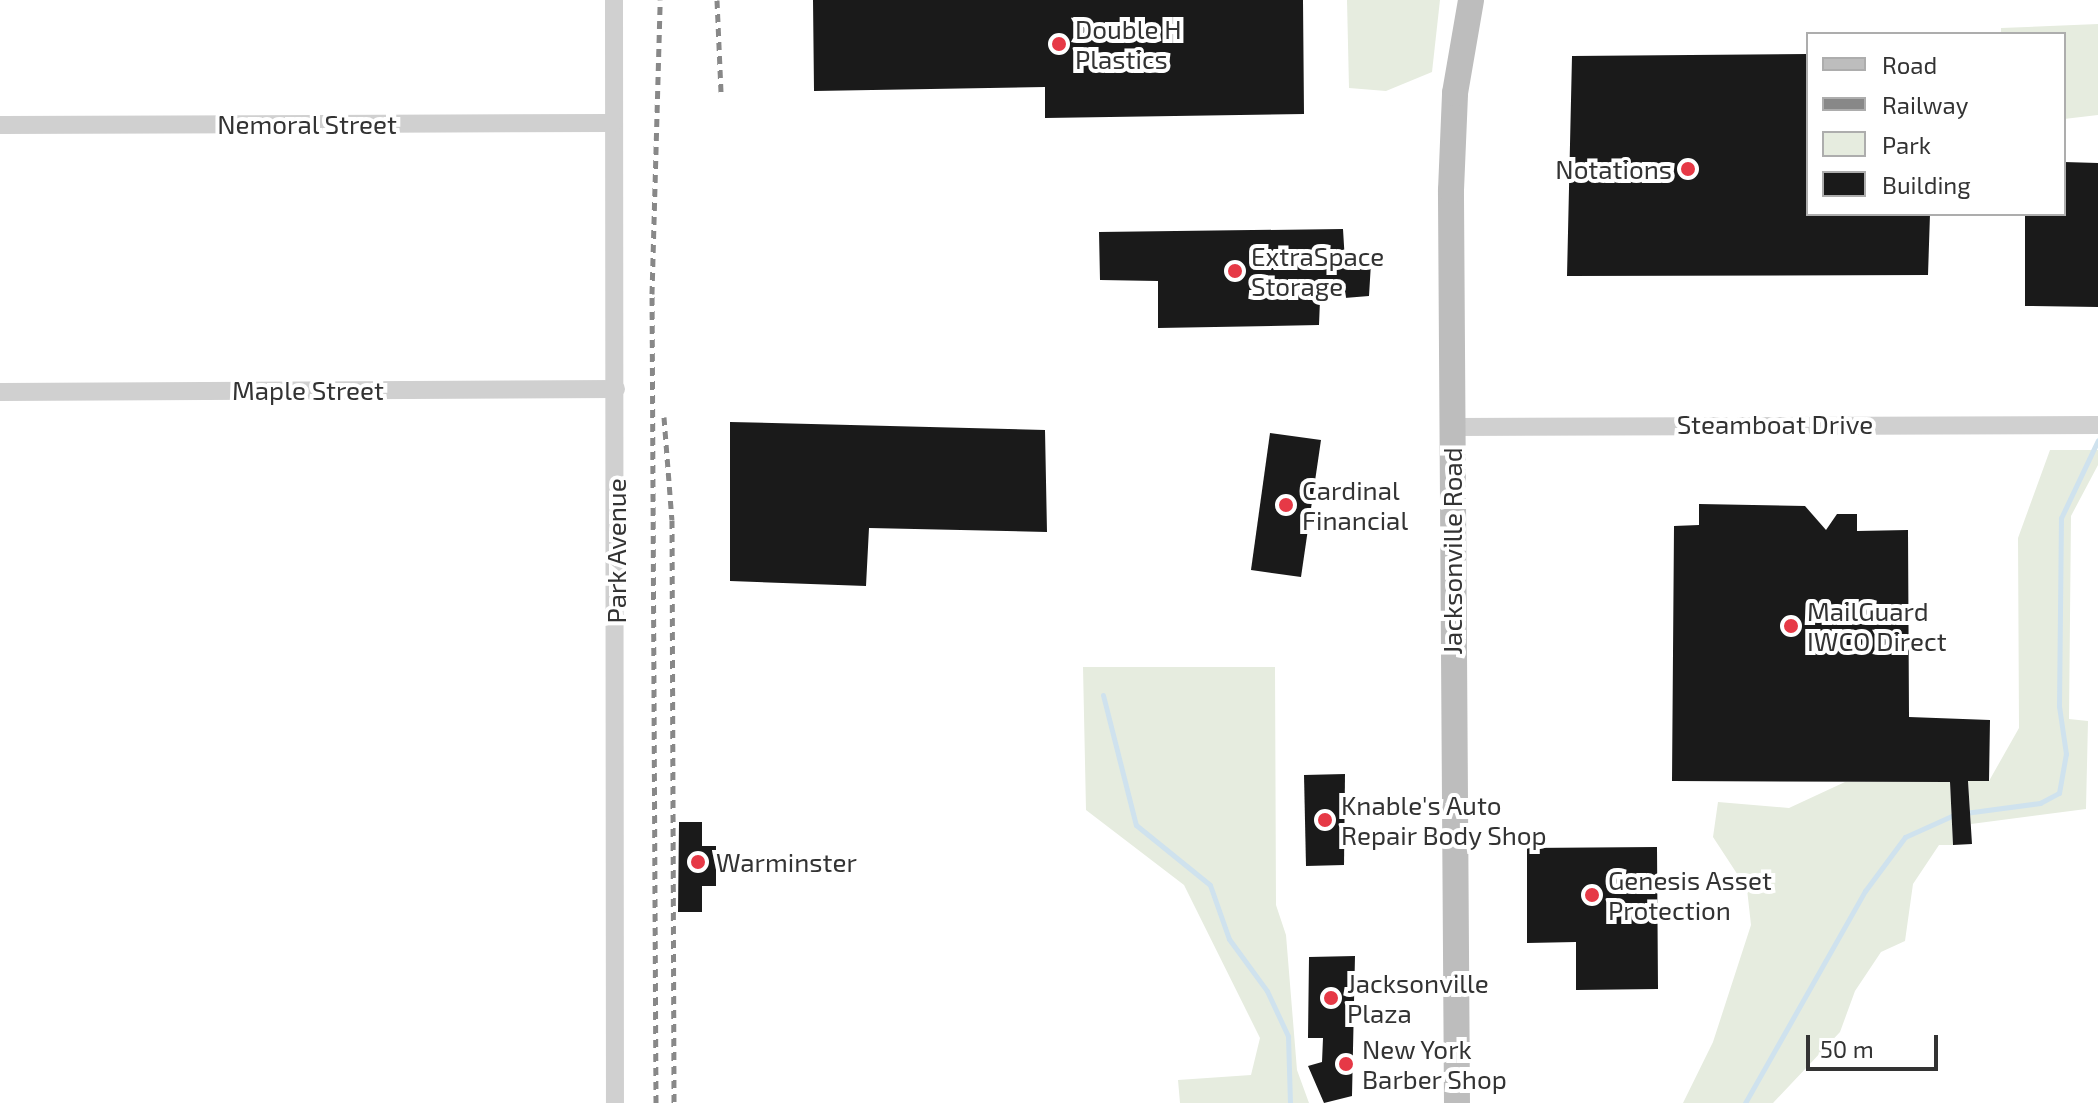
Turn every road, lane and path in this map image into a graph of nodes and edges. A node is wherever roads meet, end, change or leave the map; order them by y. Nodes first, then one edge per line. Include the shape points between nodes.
1 (614, 0) edge
2 (1471, 0) edge
3 (613, 123) junction
4 (0, 125) edge
5 (616, 389) junction
6 (0, 392) edge
7 (2098, 425) edge
8 (1452, 427) junction
9 (615, 1103) edge
10 (1457, 1103) edge

1 - 3 street, Park Avenue
2 - 8 main road, Jacksonville Road via 1452,151
3 - 4 street, Nemoral Street
3 - 5 street, Park Avenue
5 - 6 street, Maple Street
5 - 9 street, Park Avenue
7 - 8 street, Steamboat Drive
8 - 10 main road, Jacksonville Road

